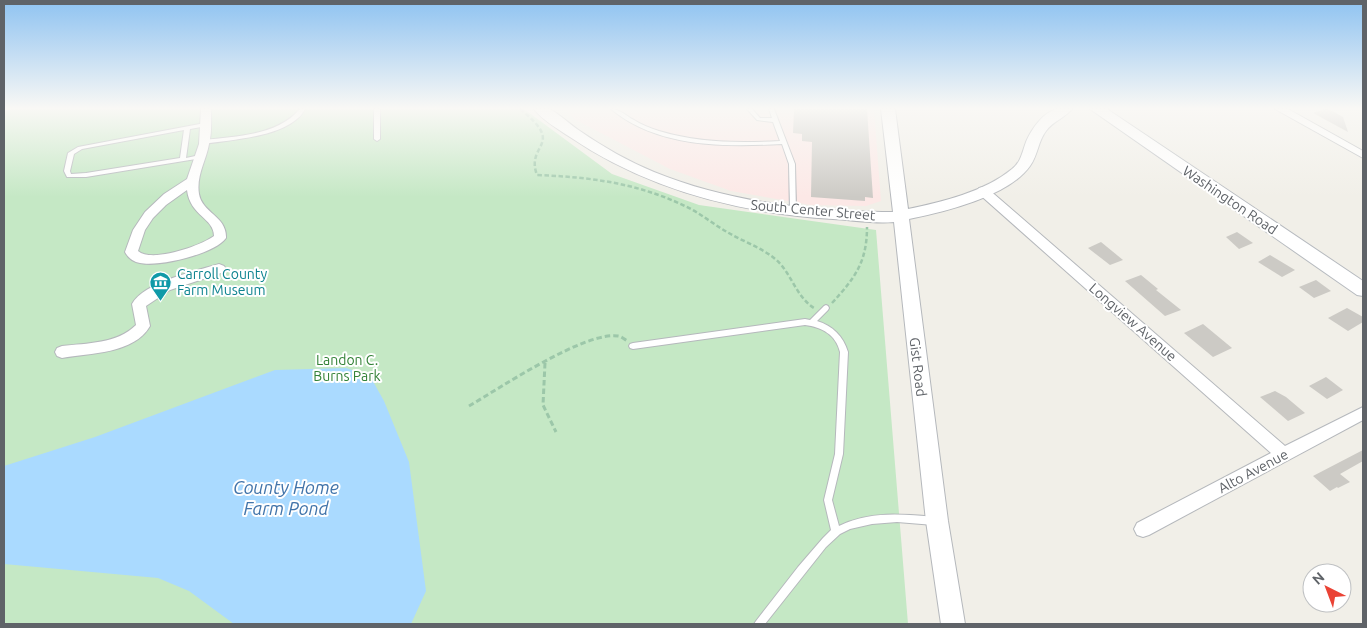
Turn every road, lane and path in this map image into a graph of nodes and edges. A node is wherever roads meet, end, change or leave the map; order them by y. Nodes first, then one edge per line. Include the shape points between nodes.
1 (135, 138) edge
2 (186, 138) edge
3 (204, 138) edge
4 (232, 138) edge
5 (543, 138) edge
6 (581, 138) edge
7 (681, 138) edge
8 (782, 138) edge
9 (891, 138) edge
10 (1036, 138) edge
11 (1140, 138) edge
12 (1333, 138) edge
13 (204, 142) junction
14 (784, 142) junction
15 (1363, 155) edge
16 (200, 156) junction
17 (183, 159) junction
18 (191, 182) junction
19 (983, 191) junction
20 (793, 211) junction
21 (866, 216) junction
22 (900, 216) junction
23 (219, 269) dead end
24 (1363, 290) edge
25 (826, 308) junction
26 (812, 322) junction
27 (633, 346) joint
28 (62, 352) dead end
29 (545, 363) junction
30 (469, 406) dead end
31 (1363, 413) edge
32 (556, 432) dead end
33 (1283, 454) junction
34 (937, 521) junction
35 (1143, 529) dead end
36 (836, 532) junction
37 (758, 624) edge
38 (953, 624) edge

1 - 17 lane via 80,148 71,154 67,171 70,176 86,175
2 - 17 lane
3 - 13 street
4 - 13 lane
5 - 25 path via 535,161 537,175 627,184 686,206 728,233 768,252 778,261 806,303 814,308
6 - 20 street, South Center Street via 598,150 663,181 725,199
7 - 14 lane via 738,145
8 - 14 lane
9 - 22 street, Gist Road
10 - 19 street, South Center Street via 1023,167
11 - 24 main road, Washington Road
12 - 15 street
13 - 16 street
14 - 20 lane via 794,175
16 - 17 lane
16 - 18 street
18 - 18 street via 196,206 219,225 220,238 210,245 154,259 138,257 131,252 146,219 166,198
19 - 22 street, South Center Street
19 - 33 street, Longview Avenue
20 - 21 street, South Center Street
21 - 22 street, South Center Street
21 - 25 path via 868,242 864,263 852,282
22 - 34 street, Gist Road
23 - 28 street via 155,291 145,298 139,304 143,326 126,340
25 - 26 lane
26 - 27 lane
26 - 36 lane via 837,335 844,352 839,454 828,500
27 - 29 path via 618,336 594,339
29 - 30 path
29 - 32 path via 543,405
31 - 33 street, Alto Avenue
33 - 35 street, Alto Avenue
34 - 36 lane via 872,520
34 - 38 street, Gist Road
36 - 37 lane

